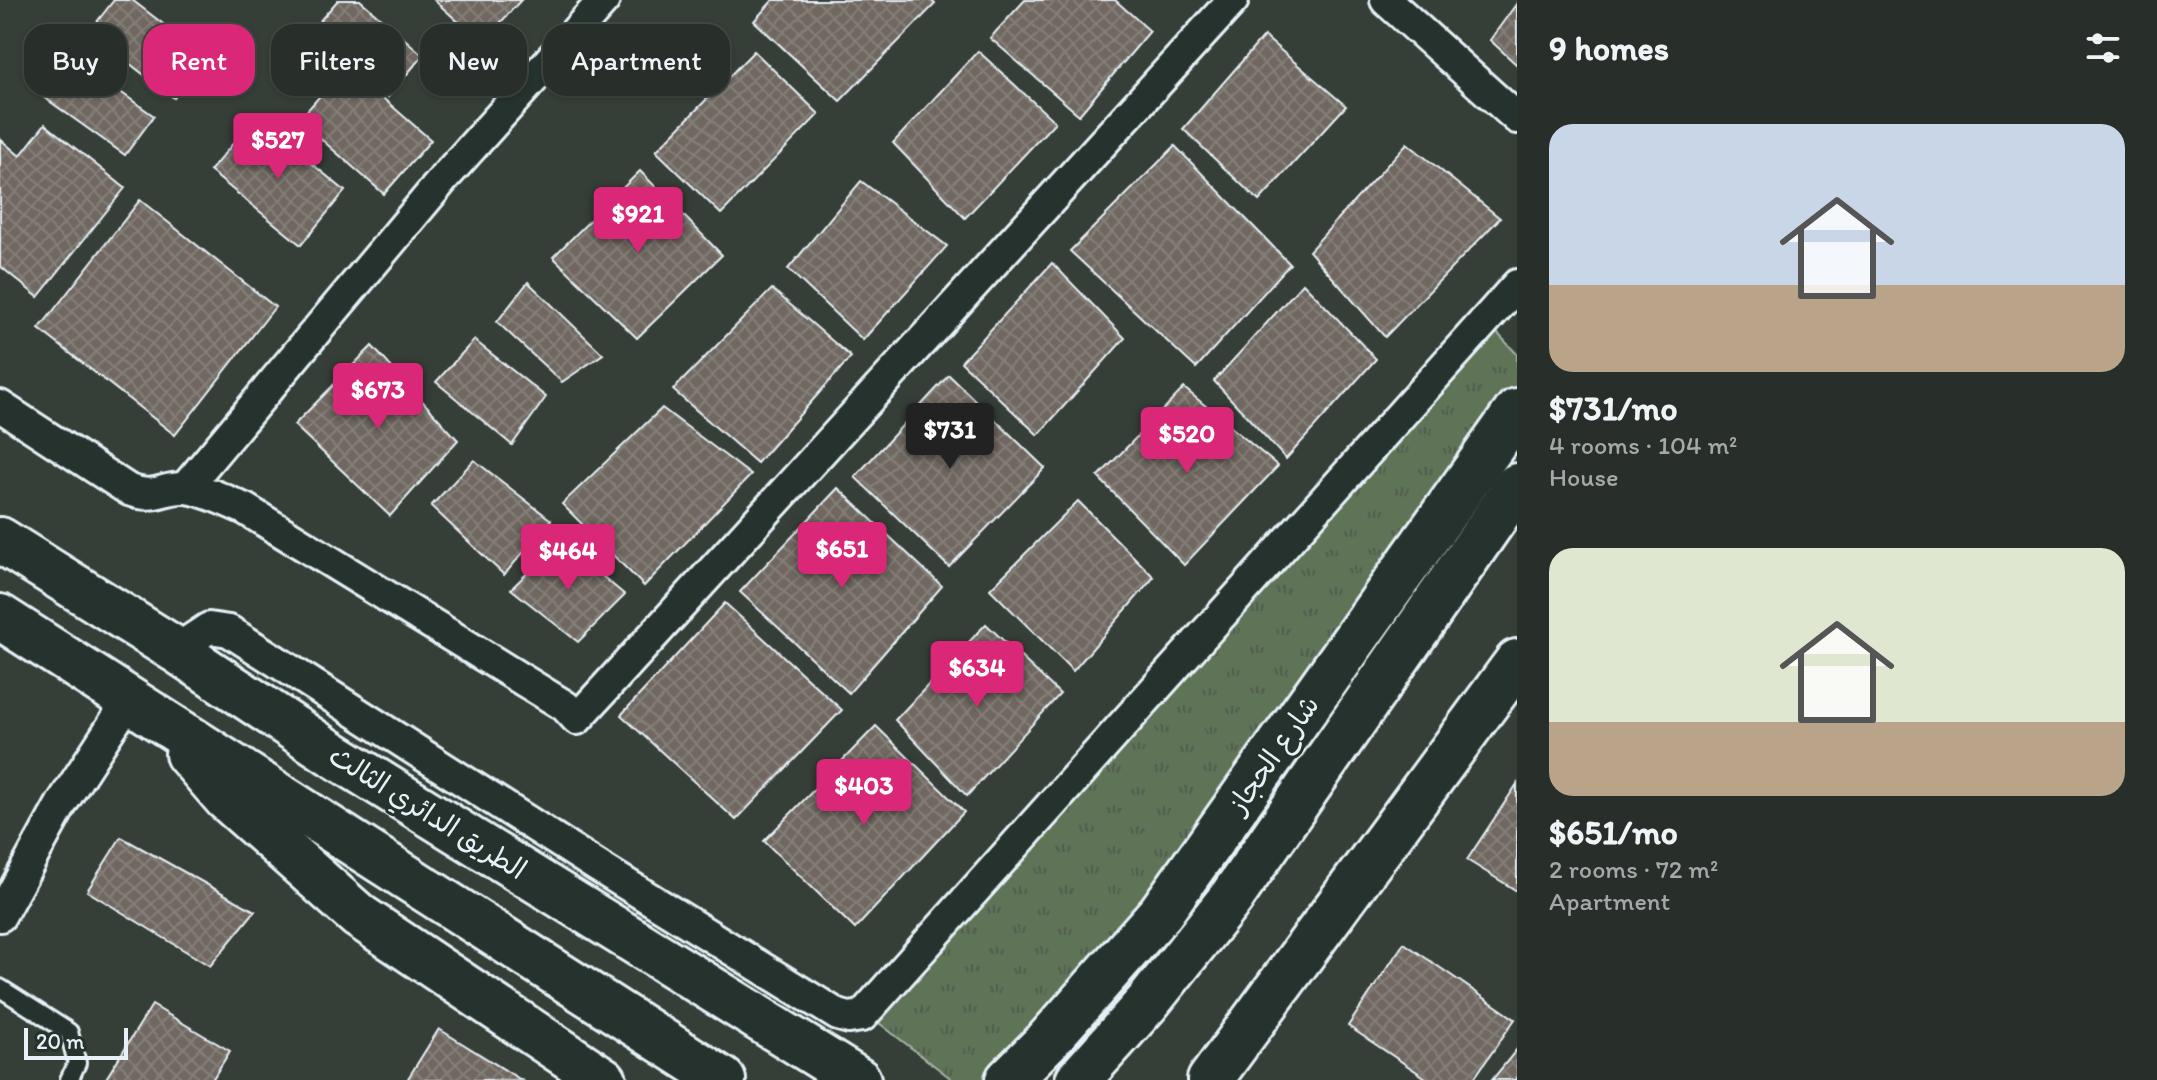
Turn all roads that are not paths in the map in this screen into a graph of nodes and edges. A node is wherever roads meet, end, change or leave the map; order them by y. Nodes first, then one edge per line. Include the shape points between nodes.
1 (604, 0) edge
2 (1233, 0) edge
3 (1386, 0) edge
4 (1517, 118) edge
5 (1517, 285) edge
6 (0, 406) edge
7 (1517, 411) edge
8 (1517, 486) edge
9 (185, 488) junction
10 (0, 540) edge
11 (0, 617) edge
12 (176, 650) junction
13 (1517, 662) edge
14 (146, 710) junction
15 (0, 916) edge
16 (0, 988) edge
17 (1082, 1076) edge
18 (69, 1080) edge
19 (604, 1080) edge
20 (723, 1080) edge
21 (858, 1080) edge
22 (1008, 1080) edge
23 (1210, 1080) edge

1 - 9 street via 445,177
2 - 9 street via 577,719 565,706 277,528 220,498
3 - 4 street
5 - 12 street via 862,1016 838,1015 229,631 209,628
6 - 9 street via 129,490 145,496
7 - 22 main road, شارع الحجاز via 1161,912
8 - 17 main road, شارع الحجاز via 1231,898
10 - 12 main road, الطريق الدائري الثالث
11 - 14 main road
12 - 21 main road, الطريق الدائري الثالث via 328,751
13 - 23 main road
14 - 15 street via 62,803
14 - 19 main road via 226,798 359,916
14 - 20 main road
16 - 18 lane via 69,1032 77,1063

